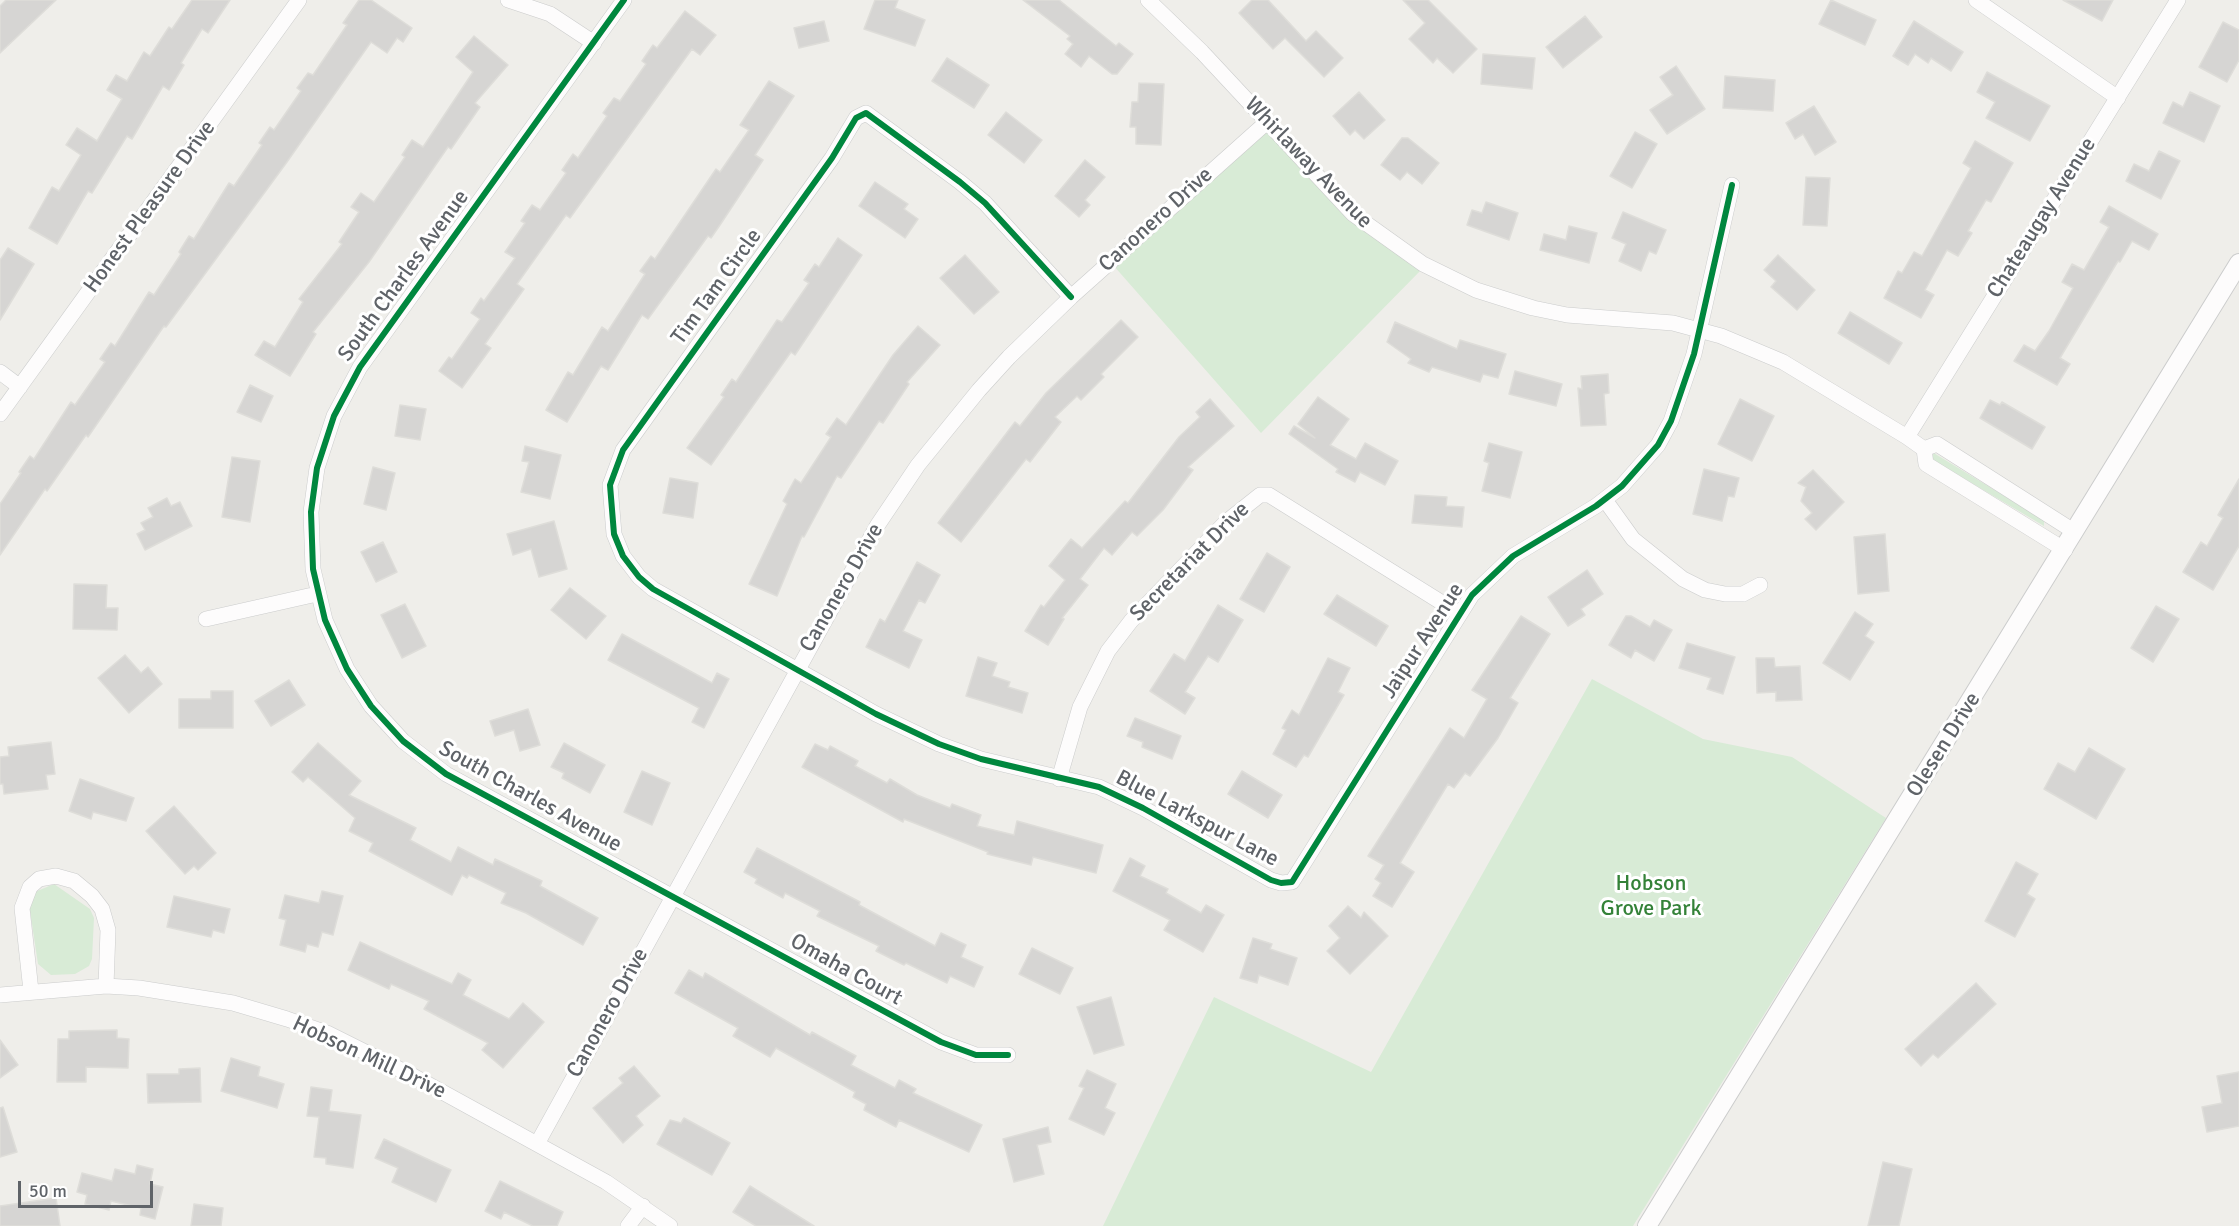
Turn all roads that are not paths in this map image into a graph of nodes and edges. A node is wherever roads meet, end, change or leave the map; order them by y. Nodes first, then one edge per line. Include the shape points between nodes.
1 (299, 0) edge
2 (508, 0) edge
3 (624, 0) edge
4 (1148, 0) edge
5 (1976, 0) edge
6 (2178, 0) edge
7 (594, 44) junction
8 (2118, 98) junction
9 (1267, 122) junction
10 (1732, 185) dead end
11 (2239, 263) edge
12 (1071, 297) junction
13 (1698, 329) junction
14 (0, 372) edge
15 (20, 387) junction
16 (0, 414) edge
17 (1907, 437) junction
18 (1924, 449) junction
19 (1605, 500) junction
20 (2075, 531) junction
21 (2065, 550) junction
22 (1760, 585) dead end
23 (317, 594) junction
24 (1460, 614) junction
25 (207, 619) dead end
26 (796, 669) junction
27 (1059, 779) junction
28 (1281, 883) joint
29 (672, 896) junction
30 (106, 986) junction
31 (31, 991) junction
32 (0, 995) edge
33 (1008, 1055) dead end
34 (537, 1144) junction
35 (643, 1206) junction
36 (628, 1226) edge
37 (670, 1226) edge
38 (1647, 1226) edge

1 - 15 street, Honest Pleasure Drive
2 - 7 street via 550,14
3 - 7 street, South Charles Avenue
4 - 9 street, Whirlaway Avenue
5 - 8 street
6 - 8 street, Chateaugay Avenue
7 - 23 street, South Charles Avenue via 350,382 330,425 313,492 311,544
8 - 17 street, Chateaugay Avenue
9 - 12 street, Canonero Drive
9 - 13 street, Whirlaway Avenue via 1353,214 1401,251 1447,277 1533,308
10 - 13 street, Jaipur Avenue
11 - 20 street, Olesen Drive
12 - 26 street, Canonero Drive via 979,390 918,465 877,526
12 - 26 street, Tim Tam Circle via 985,203 960,182 866,112 850,124 832,158 631,437 610,485 614,534 623,556 639,577 680,606
13 - 17 street, Whirlaway Avenue via 1783,362
13 - 19 street, Jaipur Avenue via 1692,361 1671,421 1643,465
14 - 15 street
15 - 16 street, Honest Pleasure Drive
17 - 18 street, Whirlaway Avenue
18 - 20 street, Whirlaway Avenue via 1937,444
18 - 21 street, Whirlaway Avenue via 1926,464
19 - 22 street via 1634,539 1683,579 1725,594 1743,594
19 - 24 street, Jaipur Avenue via 1513,556 1484,581
20 - 21 street, Olesen Drive
21 - 38 street, Olesen Drive
23 - 25 street
23 - 29 street, South Charles Avenue via 347,669 371,706 410,747 446,774
24 - 27 street, Secretariat Drive via 1269,495 1260,495 1226,522 1131,621 1108,651 1080,707
24 - 28 street, Jaipur Avenue via 1299,873 1292,882
26 - 27 street, Blue Larkspur Lane via 939,744
26 - 29 street, Canonero Drive
27 - 28 street, Blue Larkspur Lane via 1115,794
29 - 33 street, Omaha Court via 941,1042 976,1055
29 - 34 street, Canonero Drive
30 - 31 street, Hobson Mill Drive
30 - 31 street via 108,930 102,909 74,881 57,876 39,879 30,887 22,908
30 - 34 street, Hobson Mill Drive via 202,997 287,1019 380,1058
31 - 32 street, Hobson Mill Drive
34 - 35 street, Hobson Mill Drive
35 - 36 street
35 - 37 street, Hobson Mill Drive

